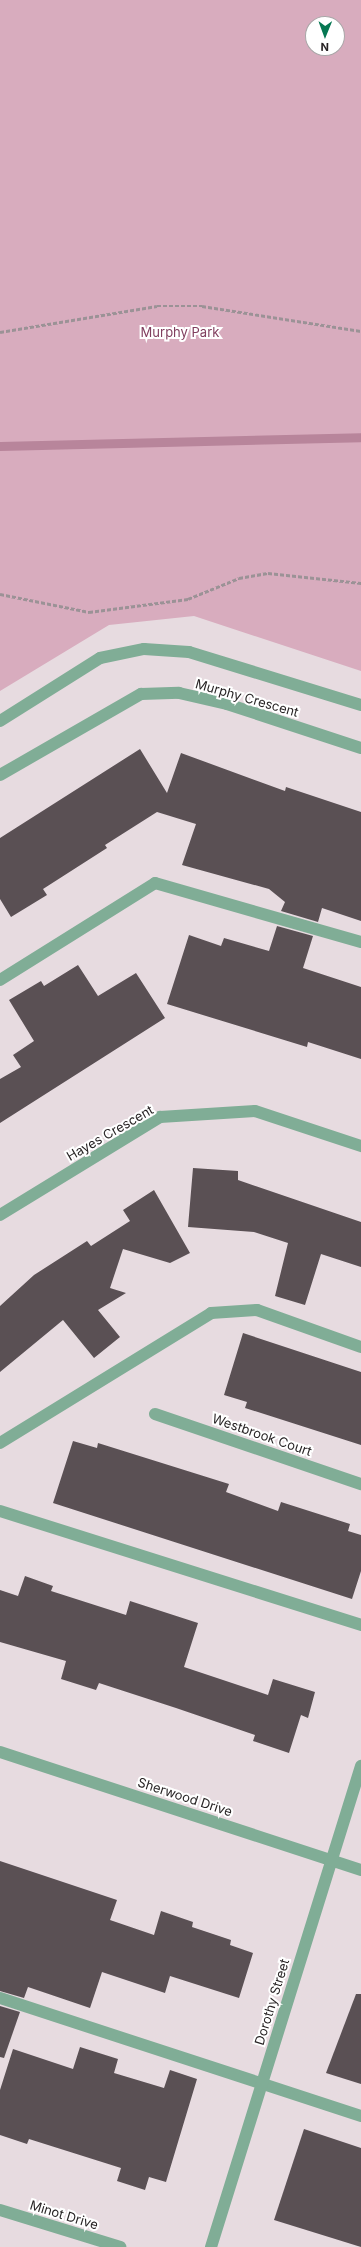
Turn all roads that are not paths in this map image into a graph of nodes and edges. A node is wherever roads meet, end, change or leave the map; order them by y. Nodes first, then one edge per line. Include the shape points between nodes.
1 (361, 705) edge
2 (0, 721) edge
3 (361, 748) edge
4 (0, 775) edge
5 (361, 942) edge
6 (0, 980) edge
7 (361, 1146) edge
8 (0, 1215) edge
9 (361, 1347) edge
10 (155, 1414) dead end
11 (0, 1443) edge
12 (361, 1484) edge
13 (0, 1511) edge
14 (361, 1625) edge
15 (0, 1752) edge
16 (361, 1766) edge
17 (330, 1859) junction
18 (361, 1870) edge
19 (0, 1998) edge
20 (261, 2084) junction
21 (361, 2116) edge
22 (0, 2210) edge
23 (120, 2247) edge
24 (211, 2247) edge

1 - 2 street, Murphy Crescent via 189,652 144,649 100,658
3 - 4 street, Murphy Crescent via 227,704 179,693 140,694
5 - 6 street via 155,882
7 - 8 street, Hayes Crescent via 255,1111 160,1118
9 - 11 street via 257,1310 211,1313
10 - 12 street, Westbrook Court
13 - 14 street
15 - 17 street, Sherwood Drive
16 - 17 street, Dorothy Street
17 - 18 street, Sherwood Drive
17 - 20 street, Dorothy Street
19 - 20 street
20 - 21 street
20 - 24 street, Dorothy Street
22 - 23 street, Minot Drive

